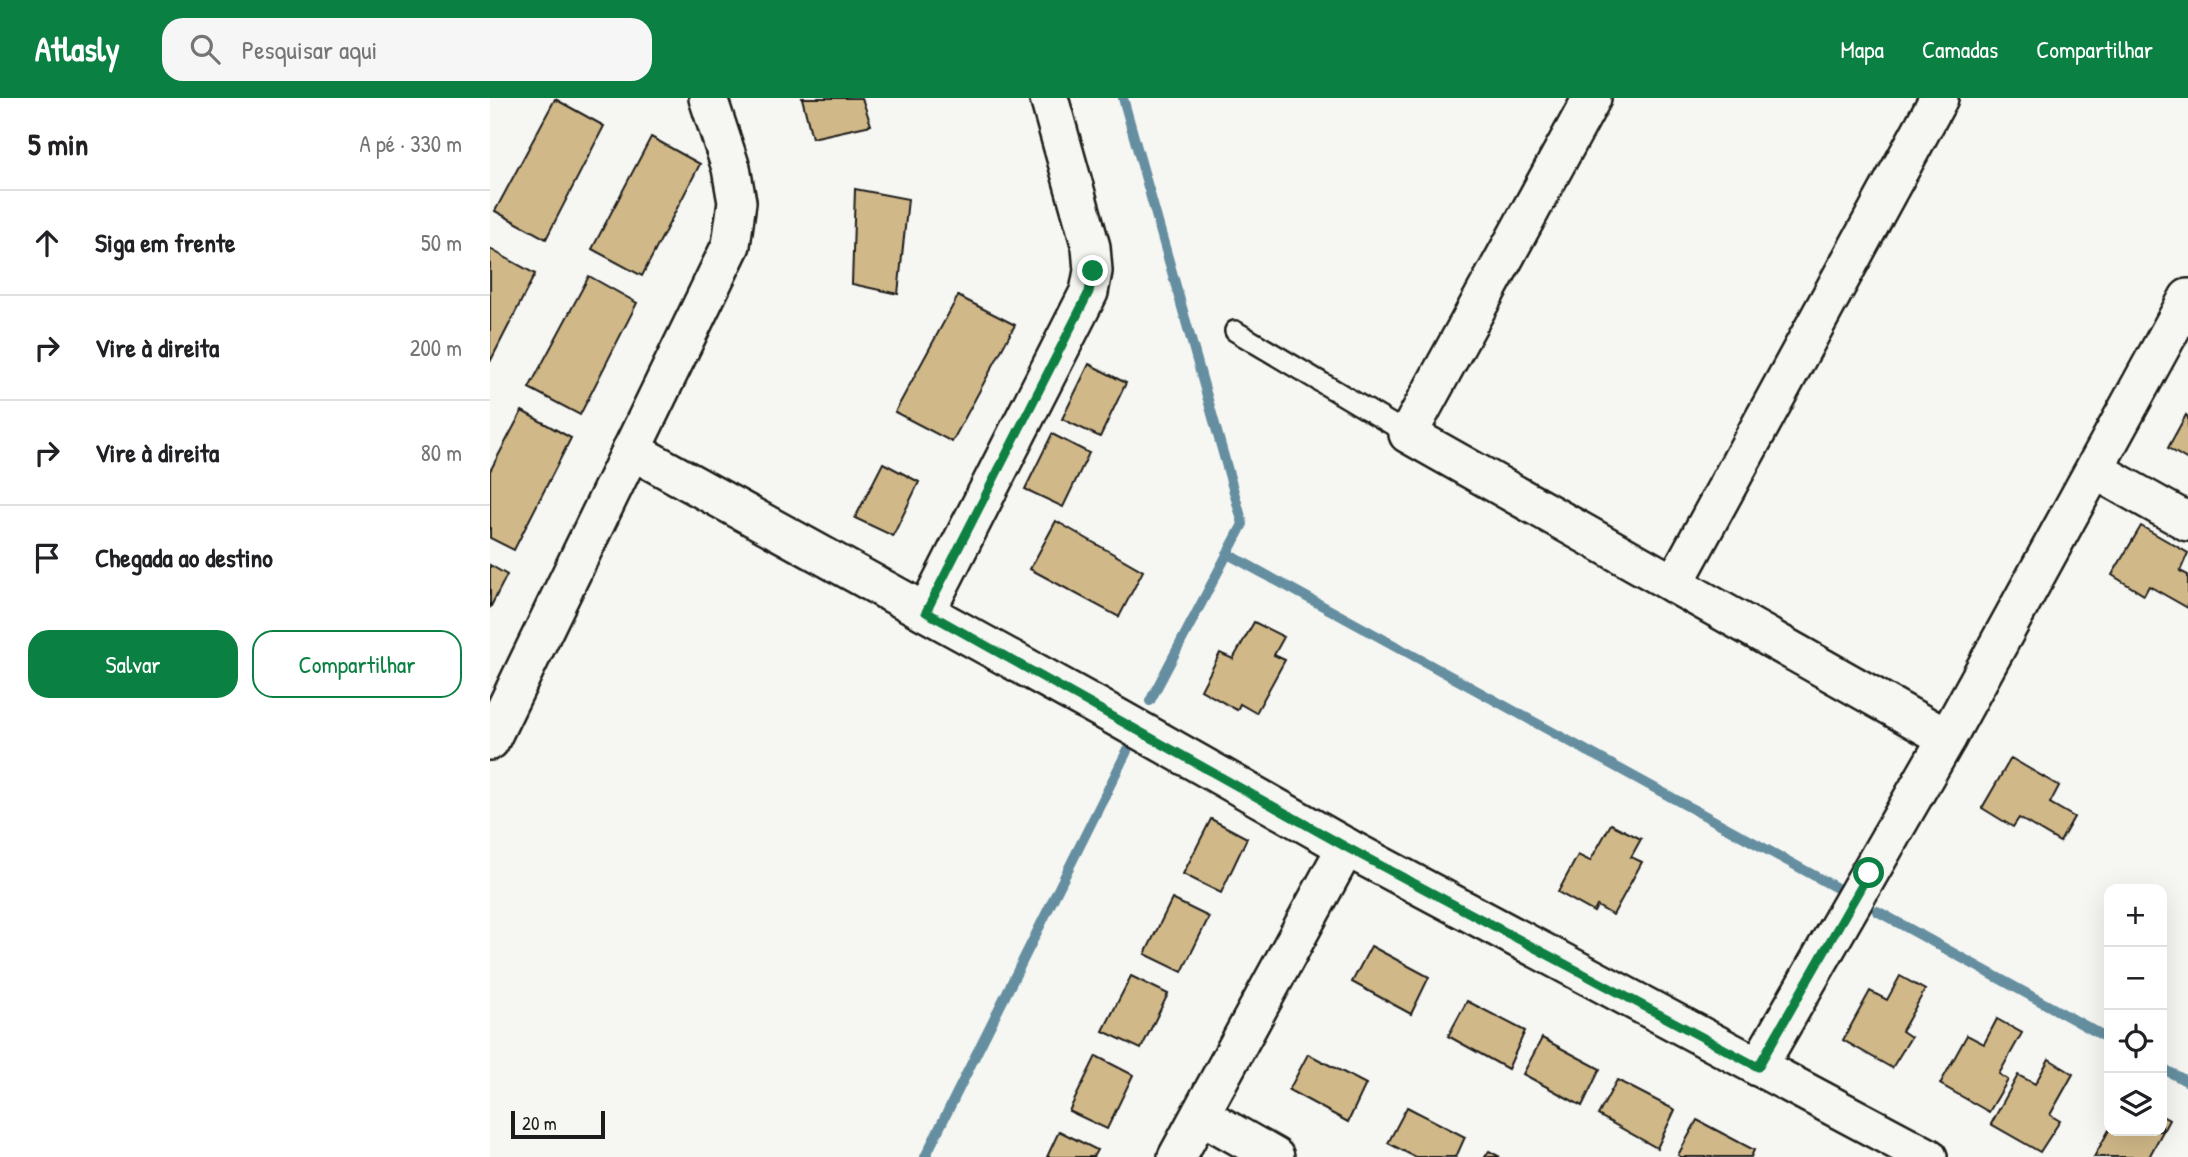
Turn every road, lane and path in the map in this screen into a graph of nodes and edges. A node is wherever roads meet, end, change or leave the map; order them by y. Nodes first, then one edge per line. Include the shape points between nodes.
1 (708, 98) edge
2 (1049, 98) edge
3 (1592, 98) edge
4 (1939, 98) edge
5 (2188, 298) edge
6 (1235, 331) dead end
7 (1408, 434) junction
8 (631, 450) junction
9 (2095, 470) junction
10 (2188, 522) edge
11 (1674, 584) junction
12 (926, 612) junction
13 (1947, 738) junction
14 (490, 741) edge
15 (1346, 847) junction
16 (1758, 1067) junction
17 (1201, 1115) junction
18 (1177, 1157) edge
19 (1275, 1157) edge
20 (1928, 1157) edge

1 - 8 street via 737,202 731,245
2 - 12 street via 1091,247 1089,292
3 - 7 street
4 - 11 street
5 - 9 street
6 - 7 lane
7 - 11 street
8 - 12 street
8 - 14 street
9 - 10 street
9 - 13 street
11 - 13 street
12 - 15 street
13 - 16 street
15 - 16 street
15 - 17 street
16 - 20 street
17 - 18 street
17 - 19 street

